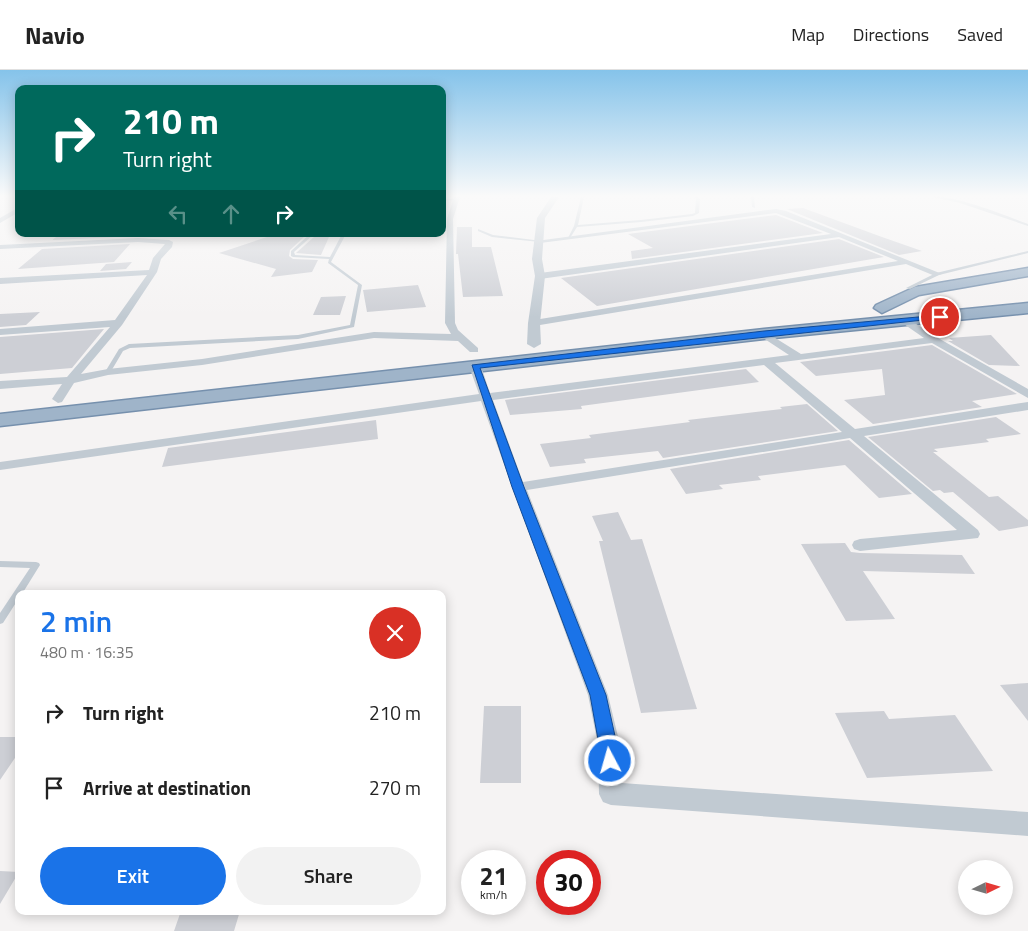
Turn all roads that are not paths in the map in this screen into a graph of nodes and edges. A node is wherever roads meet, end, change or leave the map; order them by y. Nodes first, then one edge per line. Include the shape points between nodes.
1 (65, 237) edge
2 (139, 237) edge
3 (142, 237) edge
4 (306, 237) edge
5 (342, 237) edge
6 (450, 237) edge
7 (506, 237) edge
8 (567, 237) edge
9 (823, 237) edge
10 (844, 237) edge
11 (540, 240) junction
12 (57, 244) junction
13 (0, 247) edge
14 (1028, 252) edge
15 (331, 258) junction
16 (906, 262) junction
17 (153, 272) junction
18 (1028, 272) edge
19 (938, 274) junction
20 (540, 276) junction
21 (0, 281) edge
22 (908, 288) dead end
23 (1028, 294) edge
24 (882, 308) junction
25 (1028, 308) edge
26 (1028, 313) edge
27 (904, 320) junction
28 (118, 323) junction
29 (534, 323) junction
30 (0, 332) edge
31 (764, 334) junction
32 (934, 340) junction
33 (534, 344) junction
34 (471, 352) junction
35 (799, 357) junction
36 (767, 362) junction
37 (108, 372) junction
38 (70, 380) junction
39 (0, 385) edge
40 (1028, 394) edge
41 (485, 397) junction
42 (58, 399) junction
43 (0, 405) edge
44 (1028, 406) edge
45 (0, 420) edge
46 (853, 435) junction
47 (0, 466) edge
48 (518, 487) junction
49 (860, 544) dead end
50 (0, 564) edge
51 (20, 590) edge
52 (15, 597) edge
53 (0, 620) edge
54 (1028, 824) edge

1 - 12 street
2 - 12 street
3 - 17 street via 169,242
4 - 15 lane via 292,252 293,256
5 - 15 lane
6 - 34 street via 450,323
7 - 11 lane
8 - 11 street
9 - 20 street
10 - 16 street
11 - 20 street via 537,259
12 - 13 street
14 - 19 lane
15 - 37 lane via 329,262 360,285 352,326 298,337 129,346 121,350
16 - 19 street
16 - 29 street
17 - 21 street
17 - 28 street
18 - 24 highway via 915,291
19 - 22 lane
20 - 29 street
23 - 24 highway
24 - 33 highway
25 - 27 highway
26 - 27 highway
27 - 31 highway
27 - 32 street
28 - 30 street
28 - 38 street
29 - 33 street
31 - 34 highway
31 - 35 street
32 - 35 street
32 - 40 street
33 - 34 highway
34 - 37 street via 374,335 202,362
34 - 41 street
34 - 42 highway
34 - 45 highway
35 - 36 street
36 - 41 street
36 - 46 street
37 - 38 street
38 - 39 street
38 - 42 street
41 - 47 street
41 - 48 street
42 - 43 highway
44 - 46 street
46 - 48 street
46 - 49 street via 972,534
48 - 54 street via 598,695 609,745 611,794
50 - 51 lane via 36,565
52 - 53 lane

